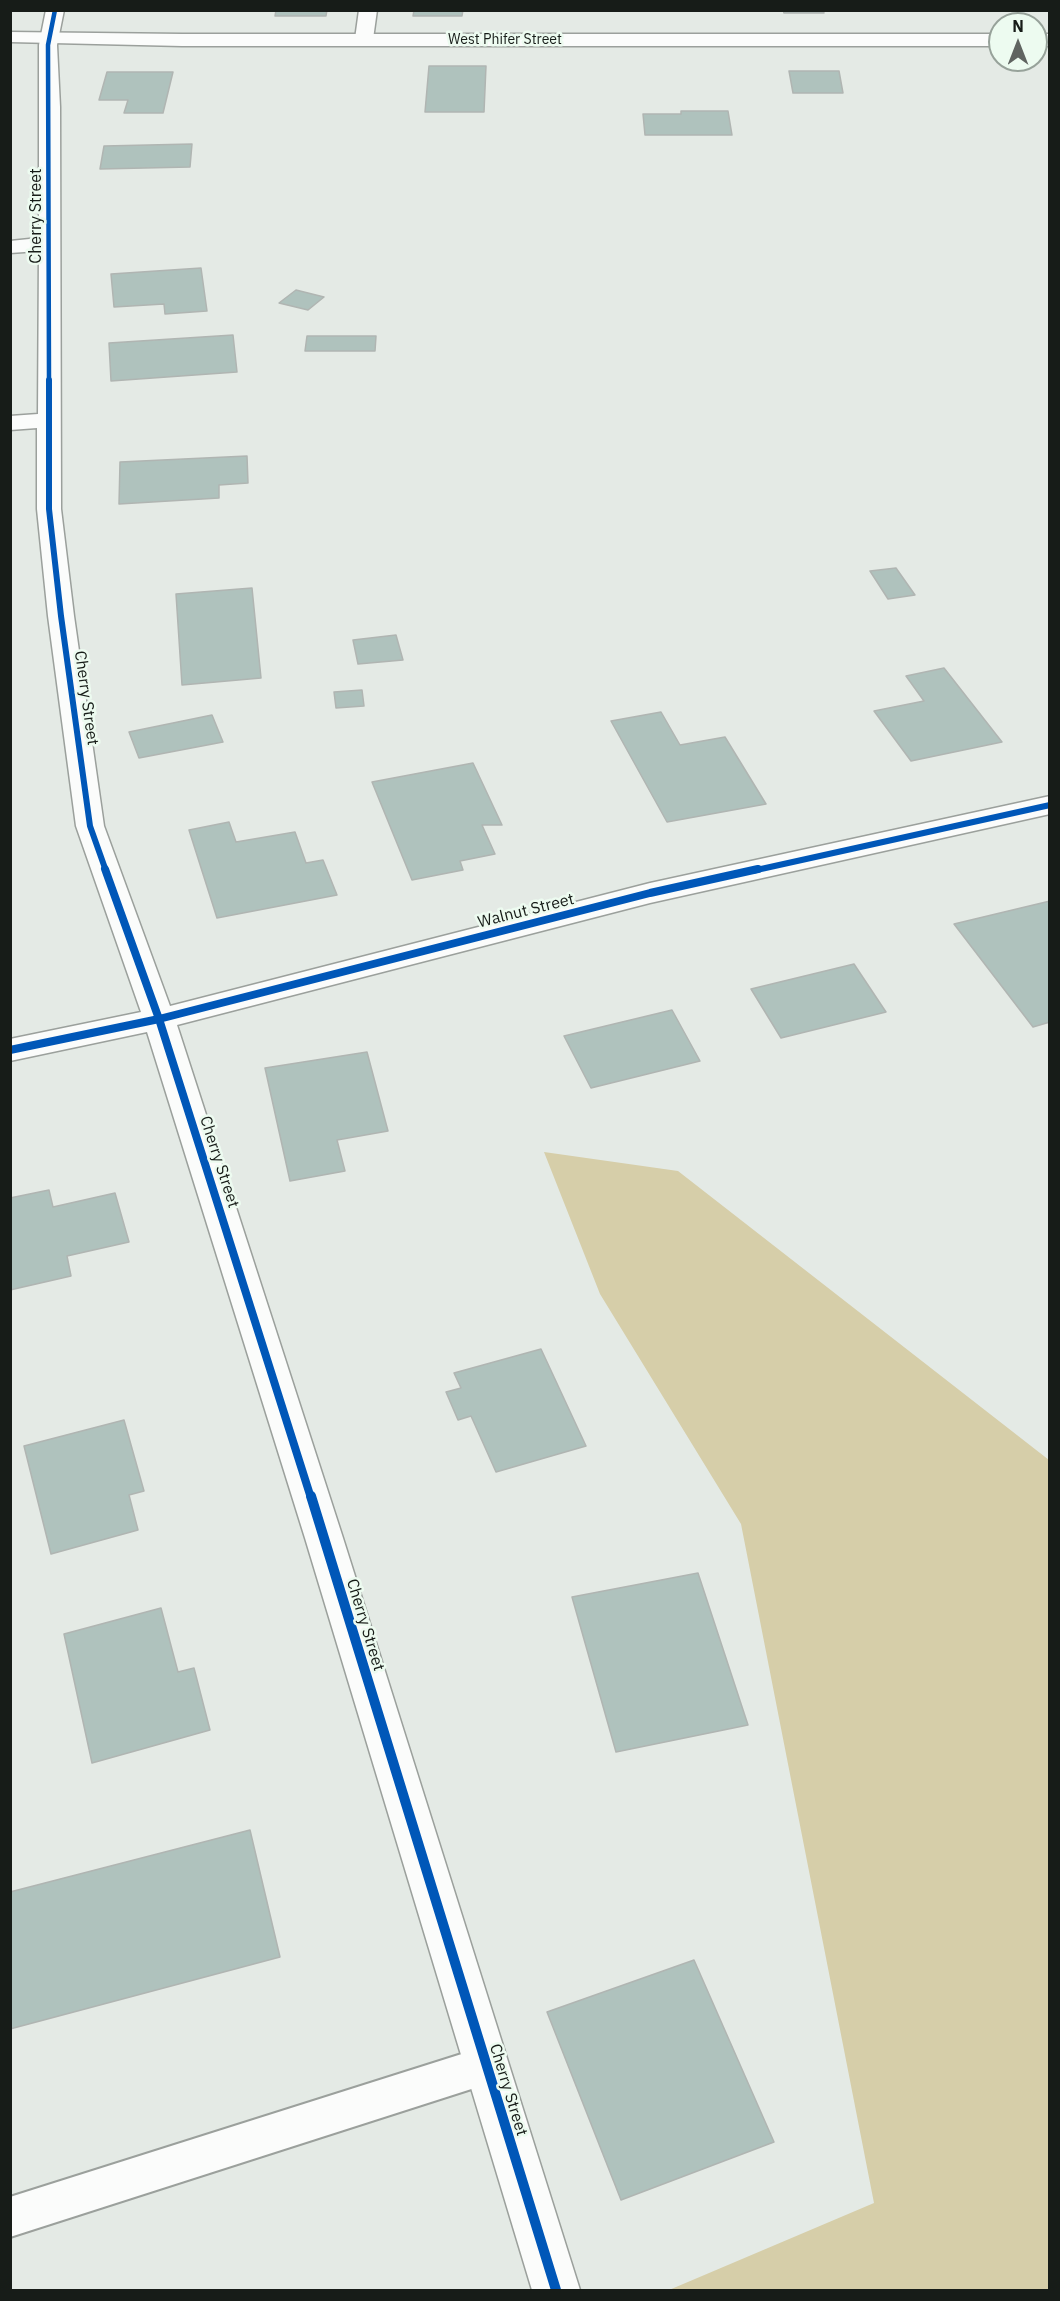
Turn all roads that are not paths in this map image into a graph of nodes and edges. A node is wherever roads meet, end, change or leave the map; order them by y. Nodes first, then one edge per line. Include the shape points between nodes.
1 (368, 10) edge
2 (52, 24) edge
3 (10, 37) edge
4 (364, 39) junction
5 (988, 40) edge
6 (49, 244) junction
7 (10, 247) edge
8 (50, 420) junction
9 (10, 423) edge
10 (1050, 805) edge
11 (159, 1019) junction
12 (10, 1050) edge
13 (487, 2065) junction
14 (10, 2217) edge
15 (556, 2290) edge

1 - 4 street
2 - 3 street, West Phifer Street
2 - 4 street, West Phifer Street
2 - 6 street, Cherry Street
4 - 5 street, West Phifer Street
6 - 7 street
6 - 8 street, Cherry Street
8 - 9 street
8 - 11 street, Cherry Street via 51,519 90,826
10 - 11 street, Walnut Street via 650,893
11 - 12 street, Walnut Street
11 - 13 street, Cherry Street
13 - 14 lane
13 - 15 street, Cherry Street

